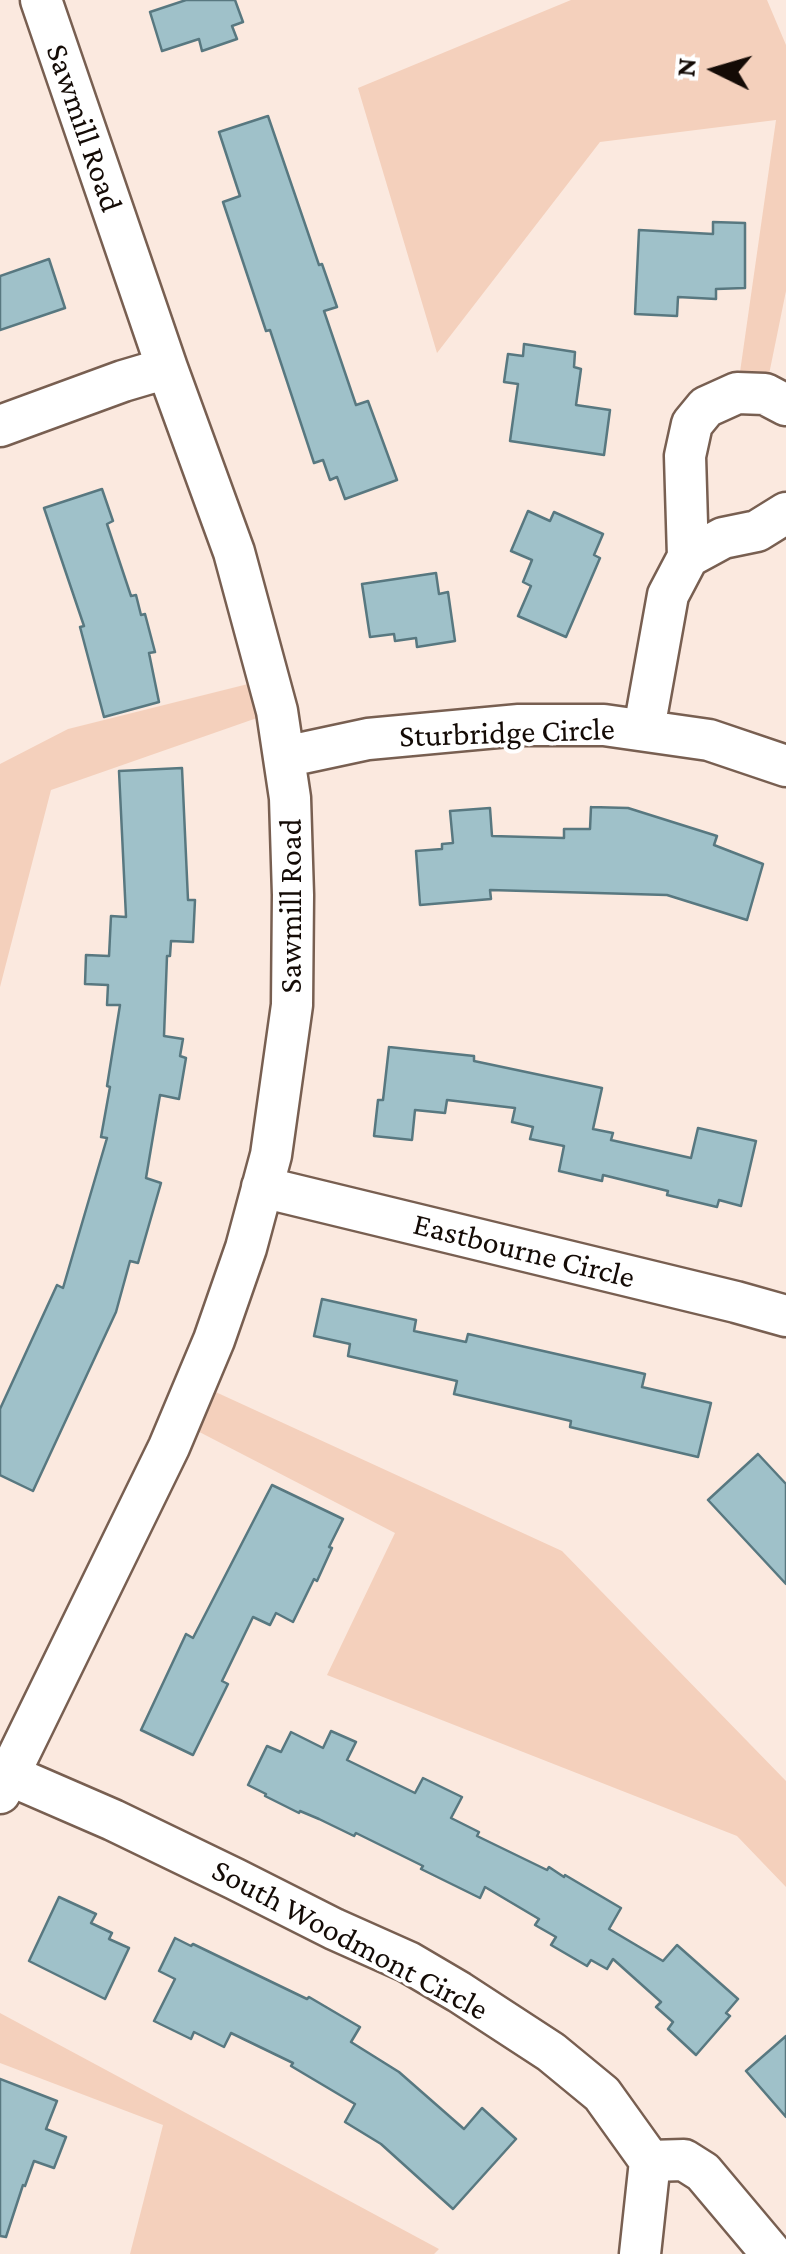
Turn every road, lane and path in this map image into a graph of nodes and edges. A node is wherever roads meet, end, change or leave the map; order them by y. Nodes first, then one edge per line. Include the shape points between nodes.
1 (41, 0) edge
2 (167, 368) junction
3 (786, 405) edge
4 (0, 426) edge
5 (786, 512) edge
6 (688, 557) junction
7 (644, 730) junction
8 (284, 758) junction
9 (786, 766) edge
10 (262, 1188) junction
11 (786, 1316) edge
12 (3, 1779) edge
13 (650, 2161) junction
14 (640, 2254) edge
15 (772, 2254) edge

1 - 2 street, Sawmill Road
2 - 4 street
2 - 8 street, Sawmill Road via 234,552
3 - 6 street via 764,394 737,393 706,407 692,424 685,456
5 - 6 street
6 - 7 street via 668,594
7 - 8 street, Sturbridge Circle via 519,726 368,739
7 - 9 street, Sturbridge Circle via 709,740
8 - 10 street, Sawmill Road via 294,895 292,1005
10 - 11 street, Eastbourne Circle
10 - 12 street, Sawmill Road via 214,1340 169,1447
12 - 13 street, South Woodmont Circle via 113,1820 460,1992 602,2094
13 - 14 street
13 - 15 street via 684,2160 703,2172

